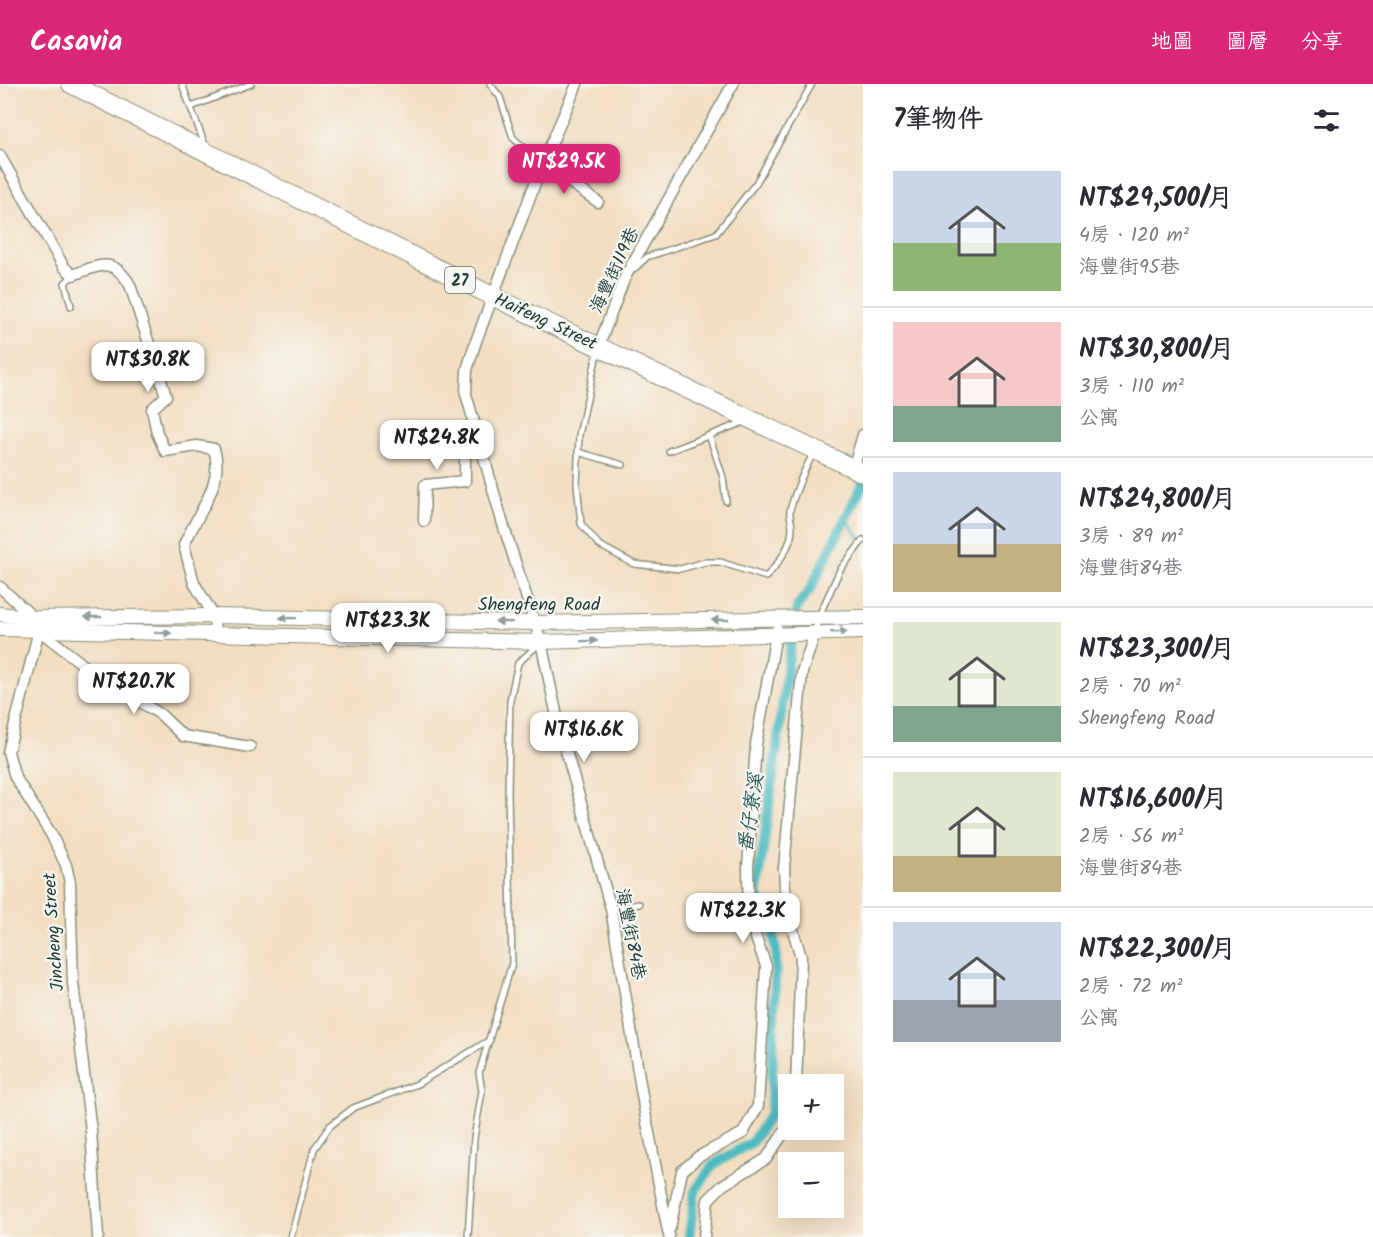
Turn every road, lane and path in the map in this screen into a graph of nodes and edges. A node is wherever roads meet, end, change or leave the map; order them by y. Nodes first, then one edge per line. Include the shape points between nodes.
1 (71, 84) edge
2 (182, 84) edge
3 (251, 84) edge
4 (490, 84) edge
5 (577, 84) edge
6 (733, 84) edge
7 (812, 84) edge
8 (191, 107) junction
9 (207, 153) junction
10 (0, 156) edge
11 (540, 170) junction
12 (598, 202) dead end
13 (73, 275) junction
14 (625, 277) junction
15 (494, 297) junction
16 (71, 306) dead end
17 (599, 345) junction
18 (752, 419) junction
19 (473, 420) junction
20 (709, 435) junction
21 (863, 435) edge
22 (815, 450) junction
23 (578, 452) junction
24 (669, 452) dead end
25 (623, 465) dead end
26 (858, 471) edge
27 (726, 501) dead end
28 (424, 521) dead end
29 (862, 544) edge
30 (0, 587) edge
31 (0, 614) edge
32 (214, 616) junction
33 (863, 617) edge
34 (818, 618) junction
35 (779, 619) junction
36 (534, 623) junction
37 (36, 624) junction
38 (0, 629) edge
39 (863, 632) edge
40 (815, 633) junction
41 (776, 634) junction
42 (215, 635) junction
43 (541, 642) junction
44 (250, 747) dead end
45 (639, 904) dead end
46 (611, 909) junction
47 (490, 1040) junction
48 (796, 1074) edge
49 (779, 1140) edge
50 (98, 1237) edge
51 (291, 1237) edge
52 (468, 1237) edge
53 (669, 1237) edge
54 (704, 1237) edge

1 - 9 main road, Haifeng Street / 27
2 - 8 lane
3 - 8 lane
4 - 11 lane via 500,98 513,138 540,161
5 - 11 street, 海豐街84巷
6 - 14 street, 海豐街119巷
7 - 14 lane via 756,183 716,234 647,257
8 - 9 lane
9 - 15 main road, Haifeng Street / 27
10 - 13 street via 64,267
11 - 12 street via 568,181
11 - 15 street, 海豐街84巷
13 - 16 lane via 65,283
13 - 32 street via 101,264 123,273 166,396 152,409 165,451 197,446 214,449 218,463 215,483 184,545 194,583
14 - 17 street, 海豐街119巷
15 - 17 main road, Haifeng Street / 27
15 - 19 street, 海豐街84巷 via 467,370 466,394
17 - 18 main road, Haifeng Street / 27
17 - 23 lane
18 - 20 lane
18 - 22 main road, Haifeng Street / 27
19 - 28 street, 海豐街84巷 via 465,436 465,481 425,485
19 - 36 street, 海豐街84巷
20 - 24 lane
20 - 27 lane via 723,477
21 - 26 street
22 - 23 lane via 801,476 789,513 792,529 786,546 766,577 720,562 680,569 634,564 599,545 581,524
22 - 26 main road, Haifeng Street / 27
23 - 25 lane
29 - 34 lane via 840,570
30 - 37 street
31 - 37 street, Shengfeng Road
36 -> 32 street, Shengfeng Road
32 -> 37 street, Shengfeng Road
32 - 42 street
33 - 34 street, Shengfeng Road
34 - 35 street, Shengfeng Road
34 - 40 lane
35 -> 36 street, Shengfeng Road
35 - 41 street
36 - 43 street, 海豐街84巷
37 - 38 street, Shengfeng Road
37 -> 42 street, Shengfeng Road
37 - 44 street via 96,675 160,714 183,736
37 - 50 street, Jincheng Street via 9,762 51,834 66,865 70,884 73,983 91,1131
40 -> 39 street, Shengfeng Road
40 - 41 street, Shengfeng Road
40 - 48 street via 802,672 784,868 786,907 801,957
43 -> 41 street, Shengfeng Road
41 - 53 street via 756,744 748,868 749,918 766,966 758,1106 743,1132 698,1157 682,1171
42 - 43 street, Shengfeng Road
43 - 46 street, 海豐街84巷
43 - 47 lane via 518,663 510,700 512,963
45 - 46 lane
46 - 53 street, 海豐街84巷
47 - 51 lane via 417,1084 353,1108 330,1126 314,1149
47 - 52 lane via 479,1073 482,1091 474,1138
49 - 54 street via 766,1159 723,1185 708,1200

